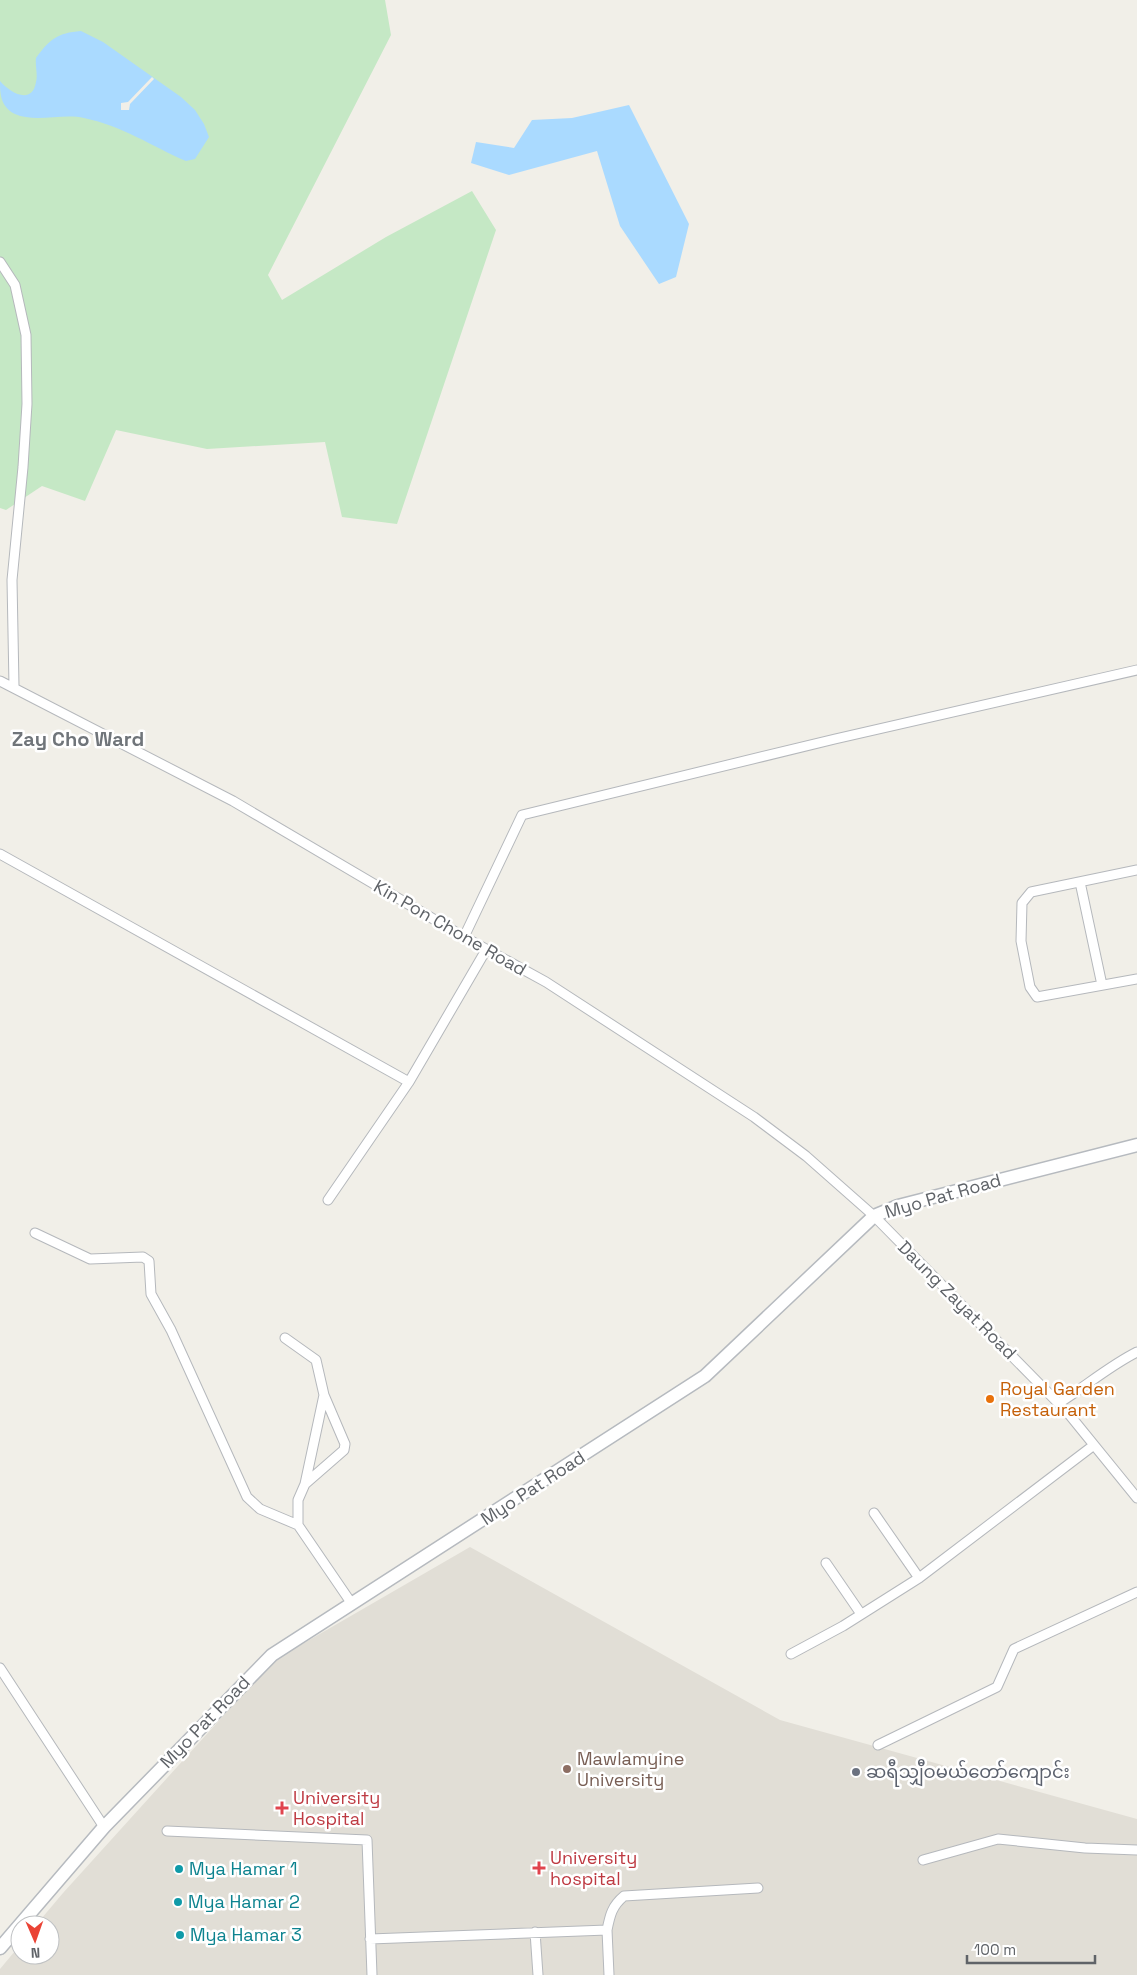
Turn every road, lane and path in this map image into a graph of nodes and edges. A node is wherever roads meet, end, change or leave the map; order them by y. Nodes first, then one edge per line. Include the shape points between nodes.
1 (0, 262) edge
2 (1137, 670) edge
3 (0, 681) edge
4 (14, 686) junction
5 (0, 854) edge
6 (1137, 870) edge
7 (1080, 882) junction
8 (464, 938) junction
9 (486, 950) junction
10 (1137, 979) edge
11 (1102, 985) junction
12 (409, 1082) junction
13 (1137, 1145) edge
14 (328, 1200) dead end
15 (874, 1216) junction
16 (36, 1233) dead end
17 (284, 1338) dead end
18 (1137, 1352) edge
19 (324, 1394) junction
20 (1059, 1403) junction
21 (1094, 1445) junction
22 (305, 1484) junction
23 (1137, 1498) edge
24 (874, 1513) dead end
25 (298, 1525) junction
26 (826, 1563) dead end
27 (919, 1578) junction
28 (1137, 1592) edge
29 (352, 1604) junction
30 (861, 1614) junction
31 (791, 1654) dead end
32 (0, 1668) edge
33 (878, 1745) dead end
34 (104, 1827) junction
35 (167, 1831) dead end
36 (1137, 1850) edge
37 (923, 1860) dead end
38 (758, 1888) dead end
39 (607, 1930) junction
40 (535, 1932) junction
41 (370, 1939) junction
42 (0, 1948) edge
43 (372, 1975) edge
44 (538, 1975) edge
45 (609, 1975) edge

1 - 4 street via 15,285 26,335 27,404 12,580
2 - 8 street via 522,815
3 - 4 street, Kin Pon Chone Road
4 - 8 street, Kin Pon Chone Road via 233,801
5 - 12 street
6 - 7 street
7 - 11 street
7 - 11 street via 1031,892 1022,903 1021,941 1030,987 1037,997
8 - 9 street, Kin Pon Chone Road
9 - 12 street
9 - 15 street, Kin Pon Chone Road via 546,982 754,1117 806,1156
10 - 11 street
12 - 14 street
13 - 15 main road, Myo Pat Road via 898,1206
15 - 20 street, Daung Zayat Road
15 - 29 main road, Myo Pat Road via 705,1376
16 - 25 street via 90,1258 143,1257 149,1260 151,1294 171,1330 248,1497 260,1509
17 - 19 street via 316,1360
18 - 20 street via 1116,1362 1090,1384
19 - 22 street
19 - 22 street via 345,1444 344,1450
20 - 21 street, Daung Zayat Road
21 - 23 street, Daung Zayat Road
21 - 27 street
22 - 25 street via 298,1500
24 - 27 street
25 - 29 street
26 - 30 street
27 - 30 street
28 - 33 street via 1014,1649 997,1687
29 - 34 main road, Myo Pat Road via 272,1655
30 - 31 street
32 - 34 street
34 - 42 main road, Myo Pat Road
35 - 41 street via 367,1840
36 - 37 street via 998,1839
38 - 39 street via 624,1896 610,1912
39 - 40 street
39 - 45 street
40 - 41 street
40 - 44 street
41 - 43 street

